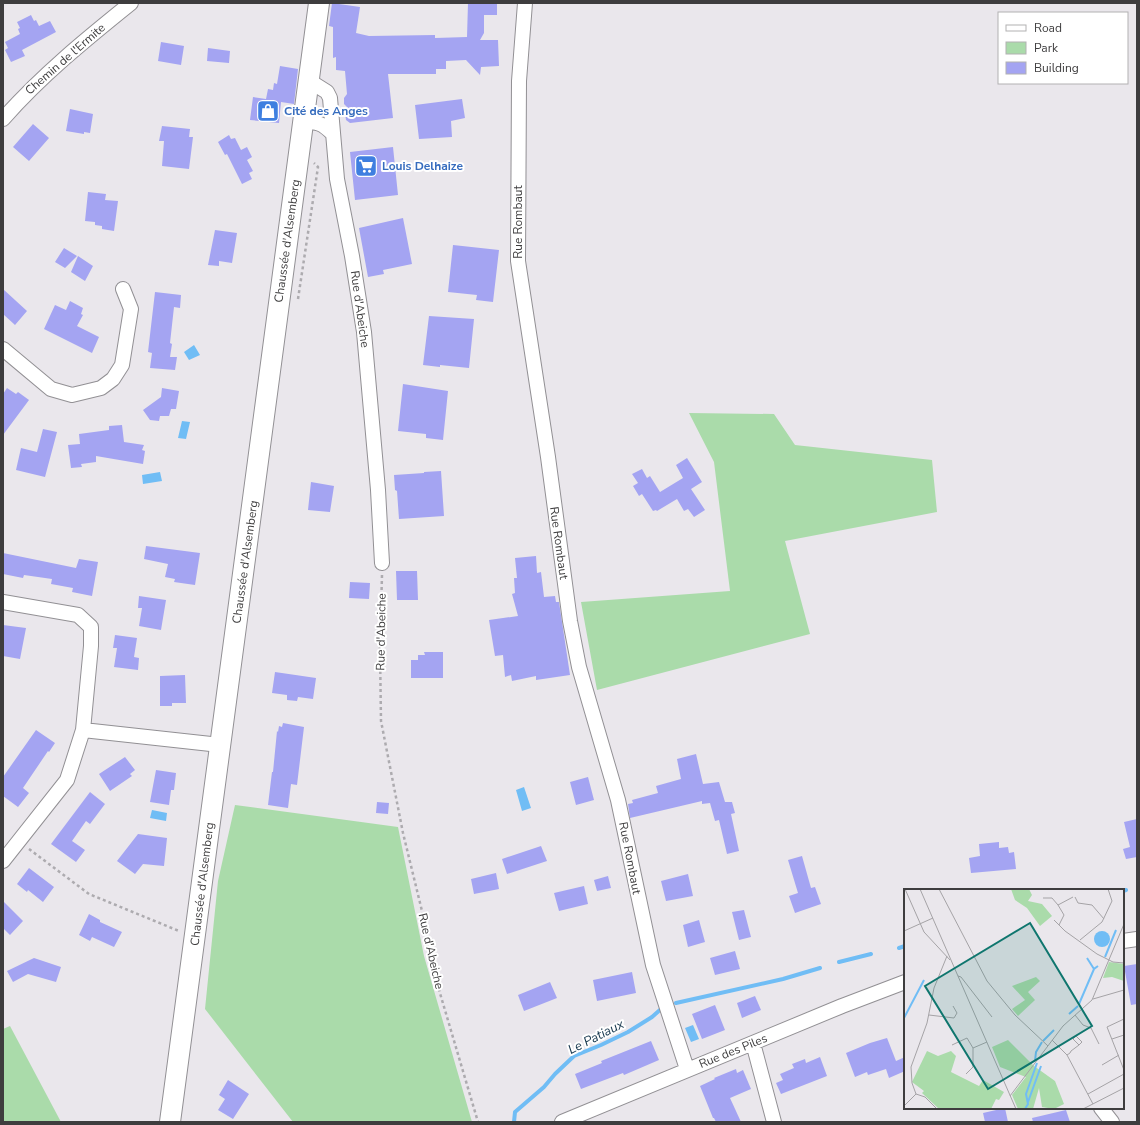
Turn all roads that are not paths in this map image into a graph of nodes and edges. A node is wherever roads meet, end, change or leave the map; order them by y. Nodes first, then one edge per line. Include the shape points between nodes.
1 (131, 3) edge
2 (319, 3) edge
3 (525, 3) edge
4 (308, 80) junction
5 (3, 119) edge
6 (303, 122) junction
7 (333, 134) junction
8 (123, 289) dead end
9 (3, 349) edge
10 (382, 563) road end
11 (3, 602) edge
12 (83, 730) junction
13 (220, 745) junction
14 (3, 861) edge
15 (1137, 939) edge
16 (1124, 941) edge
17 (904, 982) edge
18 (753, 1043) junction
19 (687, 1069) junction
20 (1102, 1109) edge
21 (170, 1122) edge
22 (562, 1122) edge
23 (774, 1122) edge
24 (1112, 1122) edge

1 - 5 street, Chemin de l'Ermite via 63,58
2 - 4 main road, Chaussée d'Alsemberg
3 - 19 street, Rue Rombaut via 519,81 518,261 570,621 579,667 618,800 653,965
4 - 6 main road, Chaussée d'Alsemberg
4 - 7 street, Rue d'Abeiche via 327,92 330,98
6 - 7 street via 316,122
6 - 13 main road, Chaussée d'Alsemberg
7 - 10 street, Rue d'Abeiche via 337,179 364,332
8 - 9 street via 131,309 122,366 113,379 101,388 72,395 52,389
11 - 12 street via 78,615 91,627
12 - 13 street
12 - 14 street via 66,780
13 - 21 main road, Chaussée d'Alsemberg
15 - 16 street
17 - 18 street, Rue des Piles
18 - 19 street, Rue des Piles
18 - 23 street
19 - 22 street, Rue des Piles
20 - 24 street

